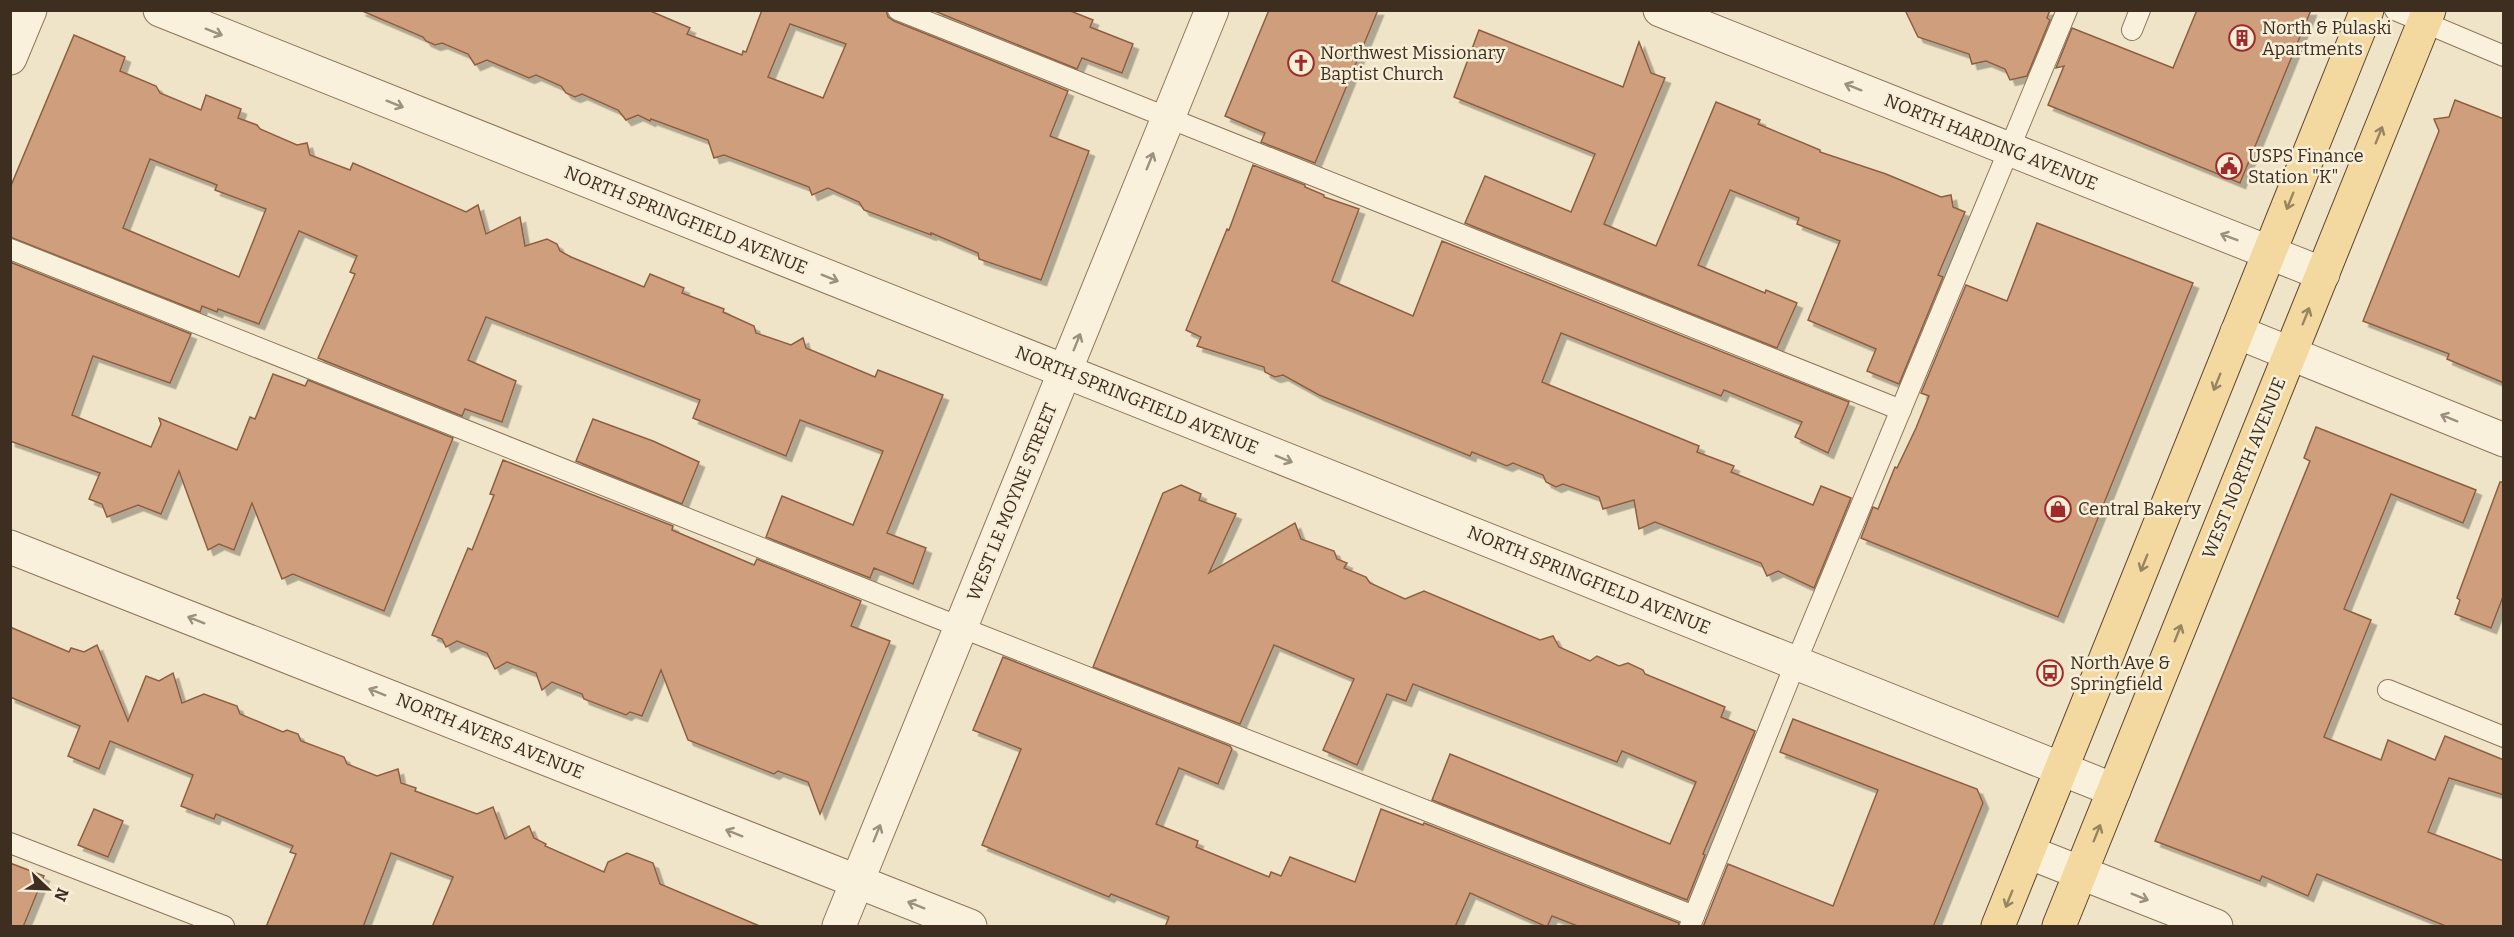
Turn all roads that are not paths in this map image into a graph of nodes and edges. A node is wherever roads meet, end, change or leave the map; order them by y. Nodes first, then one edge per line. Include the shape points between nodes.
1 (30, 10) edge
2 (159, 10) edge
3 (898, 10) edge
4 (1212, 10) edge
5 (1660, 10) edge
6 (2067, 10) edge
7 (2140, 10) edge
8 (2367, 10) edge
9 (2416, 15) edge
10 (2133, 30) dead end
11 (2504, 56) edge
12 (10, 58) edge
13 (1168, 117) junction
14 (2010, 149) junction
15 (10, 249) edge
16 (2269, 253) junction
17 (2323, 274) junction
18 (2237, 332) junction
19 (2290, 354) junction
20 (1065, 371) junction
21 (1901, 410) junction
22 (2504, 440) edge
23 (10, 547) edge
24 (960, 627) junction
25 (1796, 662) junction
26 (2388, 690) dead end
27 (2504, 737) edge
28 (2061, 768) junction
29 (2114, 790) junction
30 (10, 843) edge
31 (2028, 852) junction
32 (2081, 873) junction
33 (857, 882) junction
34 (1692, 921) edge
35 (224, 927) edge
36 (839, 927) edge
37 (970, 927) edge
38 (1998, 927) edge
39 (2059, 927) edge
40 (2216, 927) edge

1 - 12 street
2 -> 20 street, NORTH SPRINGFIELD AVENUE
3 - 13 lane
4 - 13 street, WEST LE MOYNE STREET
14 -> 5 street, NORTH HARDING AVENUE
6 - 14 lane
7 - 10 lane
8 -> 16 main road
9 - 11 lane
17 -> 9 main road, WEST NORTH AVENUE
20 -> 13 street, WEST LE MOYNE STREET
13 - 21 lane
16 -> 14 street, NORTH HARDING AVENUE
14 - 21 lane
15 - 24 lane
16 - 17 street, NORTH HARDING AVENUE
16 - 18 main road
19 -> 17 main road, WEST NORTH AVENUE
18 - 19 street
18 -> 28 main road
22 -> 19 street
29 -> 19 main road, WEST NORTH AVENUE
20 - 24 street, WEST LE MOYNE STREET
20 -> 25 street, NORTH SPRINGFIELD AVENUE
21 - 25 lane
33 -> 23 street, NORTH AVERS AVENUE
33 -> 24 street, WEST LE MOYNE STREET
24 - 34 lane
25 - 28 street, NORTH SPRINGFIELD AVENUE
25 - 34 lane
26 - 27 lane
28 - 29 street, NORTH SPRINGFIELD AVENUE
28 - 31 main road
32 -> 29 main road, WEST NORTH AVENUE
30 - 35 lane
31 - 32 street
31 -> 38 main road
32 - 39 main road, WEST NORTH AVENUE
32 -> 40 street
33 - 36 street, WEST LE MOYNE STREET
37 -> 33 street, NORTH AVERS AVENUE

